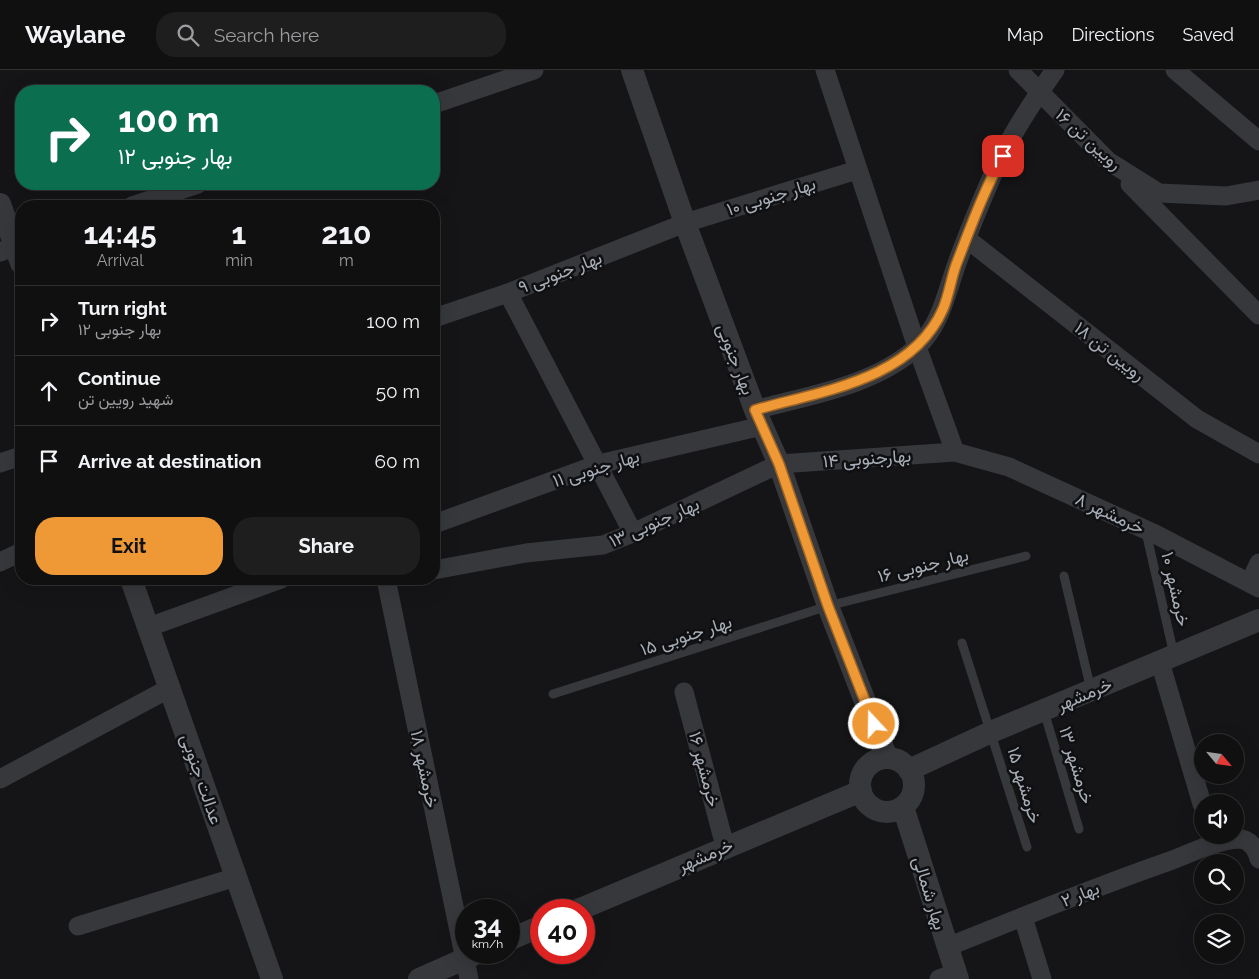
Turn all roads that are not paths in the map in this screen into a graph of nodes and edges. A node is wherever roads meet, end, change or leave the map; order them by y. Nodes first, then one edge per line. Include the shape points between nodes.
1 (534, 70) edge
2 (632, 70) edge
3 (825, 70) edge
4 (1018, 70) edge
5 (1055, 70) edge
6 (1175, 70) edge
7 (1039, 93) junction
8 (440, 102) edge
9 (1259, 141) edge
10 (1108, 161) junction
11 (857, 170) junction
12 (180, 190) edge
13 (1259, 190) edge
14 (150, 200) edge
15 (0, 204) edge
16 (685, 223) junction
17 (967, 239) junction
18 (14, 251) edge
19 (508, 293) junction
20 (1259, 315) edge
21 (440, 316) edge
22 (916, 348) junction
23 (758, 418) junction
24 (955, 452) junction
25 (1259, 454) edge
26 (15, 458) edge
27 (0, 463) edge
28 (599, 464) junction
29 (779, 464) junction
30 (440, 522) edge
31 (1146, 530) junction
32 (634, 534) junction
33 (15, 555) edge
34 (1026, 556) dead end
35 (0, 562) edge
36 (1259, 563) edge
37 (440, 569) edge
38 (1064, 576) dead end
39 (133, 585) edge
40 (264, 585) edge
41 (388, 585) edge
42 (1254, 585) edge
43 (828, 606) junction
44 (1259, 620) edge
45 (148, 627) junction
46 (962, 643) dead end
47 (1167, 659) junction
48 (170, 688) junction
49 (1091, 691) junction
50 (684, 692) dead end
51 (553, 694) dead end
52 (1044, 710) junction
53 (991, 732) junction
54 (887, 758) junction
55 (909, 770) junction
56 (0, 779) edge
57 (861, 791) junction
58 (1200, 794) edge
59 (903, 807) junction
60 (1079, 829) dead end
61 (1244, 840) edge
62 (1203, 844) edge
63 (725, 846) junction
64 (1027, 847) dead end
65 (1259, 859) edge
66 (236, 877) junction
67 (457, 899) edge
68 (595, 903) edge
69 (1023, 917) junction
70 (78, 926) dead end
71 (947, 947) junction
72 (471, 964) edge
73 (951, 977) edge
74 (272, 979) edge
75 (419, 979) edge
76 (1042, 979) edge

1 - 8 street
2 - 16 street, بهار جنوبی
3 - 11 street
4 - 7 street, رویین تن ۱۶
5 - 7 street, بهار جنوبی ۱۱
6 - 9 street
7 - 10 street, رویین تن ۱۶
7 - 17 street, بهار جنوبی ۱۱ via 994,172
10 - 13 street, رویین تن ۱۶ via 1159,193 1226,196
10 - 20 street
11 - 16 street, بهار جنوبی ۱۰
11 - 22 street
12 - 14 street
15 - 18 street
16 - 19 street, بهار جنوبی ۹
16 - 23 street, بهار جنوبی
17 - 22 street, بهار جنوبی ۱۱ via 943,309
17 - 25 street, رویین تن ۱۸ via 1197,419
19 - 21 street, بهار جنوبی ۹
19 - 28 street
22 - 23 street, بهار جنوبی ۱۱ via 889,366 854,382
22 - 24 street
23 - 28 street, بهار جنوبی ۱۱
23 - 29 street, بهار جنوبی
24 - 29 street, بهارجنوبی ۱۴
24 - 31 street, خرمشهر ۸ via 1009,467
26 - 27 street
28 - 30 street, بهار جنوبی ۱۱
28 - 32 street
29 - 32 street, بهار جنوبی ۱۳
29 - 43 street, بهار جنوبی
31 - 42 street, خرمشهر ۸
31 - 47 lane, خرمشهر ۱۰
32 - 37 street, بهار جنوبی ۱۳ via 602,545 526,553
33 - 35 street
34 - 43 lane, بهار جنوبی ۱۶
36 - 42 street
38 - 49 lane
39 - 45 street, عدالت جنوبی
40 - 45 street
41 - 67 street, خرمشهر ۱۸
43 - 51 lane, بهار جنوبی ۱۵
43 - 54 street, بهار جنوبی
44 - 47 street, خرمشهر
45 - 48 street, عدالت جنوبی
46 - 53 lane, خرمشهر ۱۵
47 - 49 street, خرمشهر
47 - 58 street
48 - 56 street
48 - 66 street, عدالت جنوبی
49 - 52 street, خرمشهر
50 - 63 street, خرمشهر ۱۶
52 - 53 street, خرمشهر
52 - 60 lane, خرمشهر ۱۳
53 - 55 street, خرمشهر
53 - 64 lane, خرمشهر ۱۵
54 - 55 street
54 - 57 street via 866,768 861,779
55 - 59 street via 914,790
57 - 59 street via 865,801 882,812 893,812
57 - 63 street, خرمشهر
59 - 71 street, بهار شمالی
61 - 65 street, بهار ۲ via 1257,850
62 - 69 street, بهار ۲
63 - 68 street, خرمشهر
66 - 70 street
66 - 74 street, عدالت جنوبی
69 - 71 street, بهار ۲
69 - 76 street
71 - 73 street, بهار شمالی
72 - 75 street

